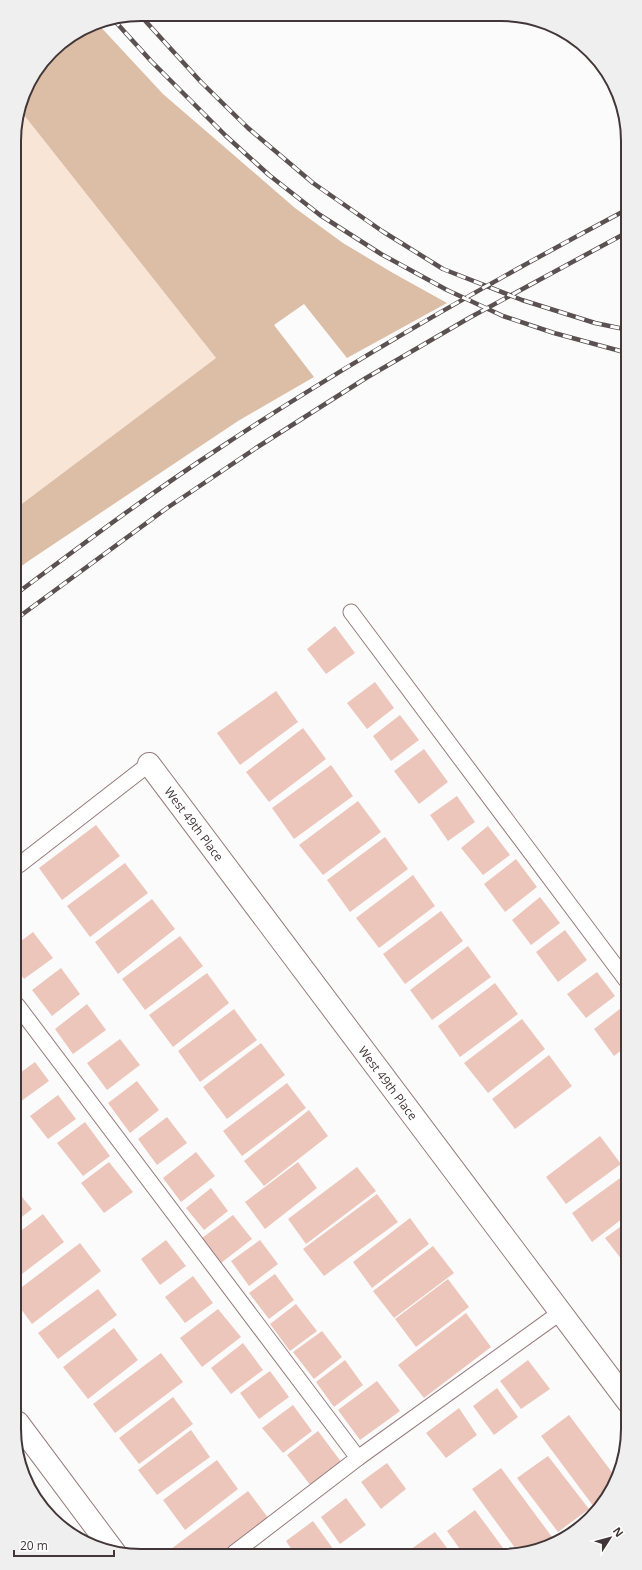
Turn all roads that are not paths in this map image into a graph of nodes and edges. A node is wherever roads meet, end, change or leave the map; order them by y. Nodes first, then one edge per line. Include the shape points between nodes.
1 (351, 612) dead end
2 (149, 764) joint
3 (21, 863) edge
4 (621, 973) edge
5 (21, 1010) edge
6 (561, 1312) junction
7 (621, 1393) edge
8 (21, 1427) edge
9 (358, 1458) junction
10 (109, 1545) edge
11 (239, 1549) edge

1 - 4 lane
2 - 3 lane
2 - 6 street, West 49th Place
5 - 9 lane
6 - 7 street, West 49th Place
6 - 9 lane
8 - 10 street
9 - 11 lane

